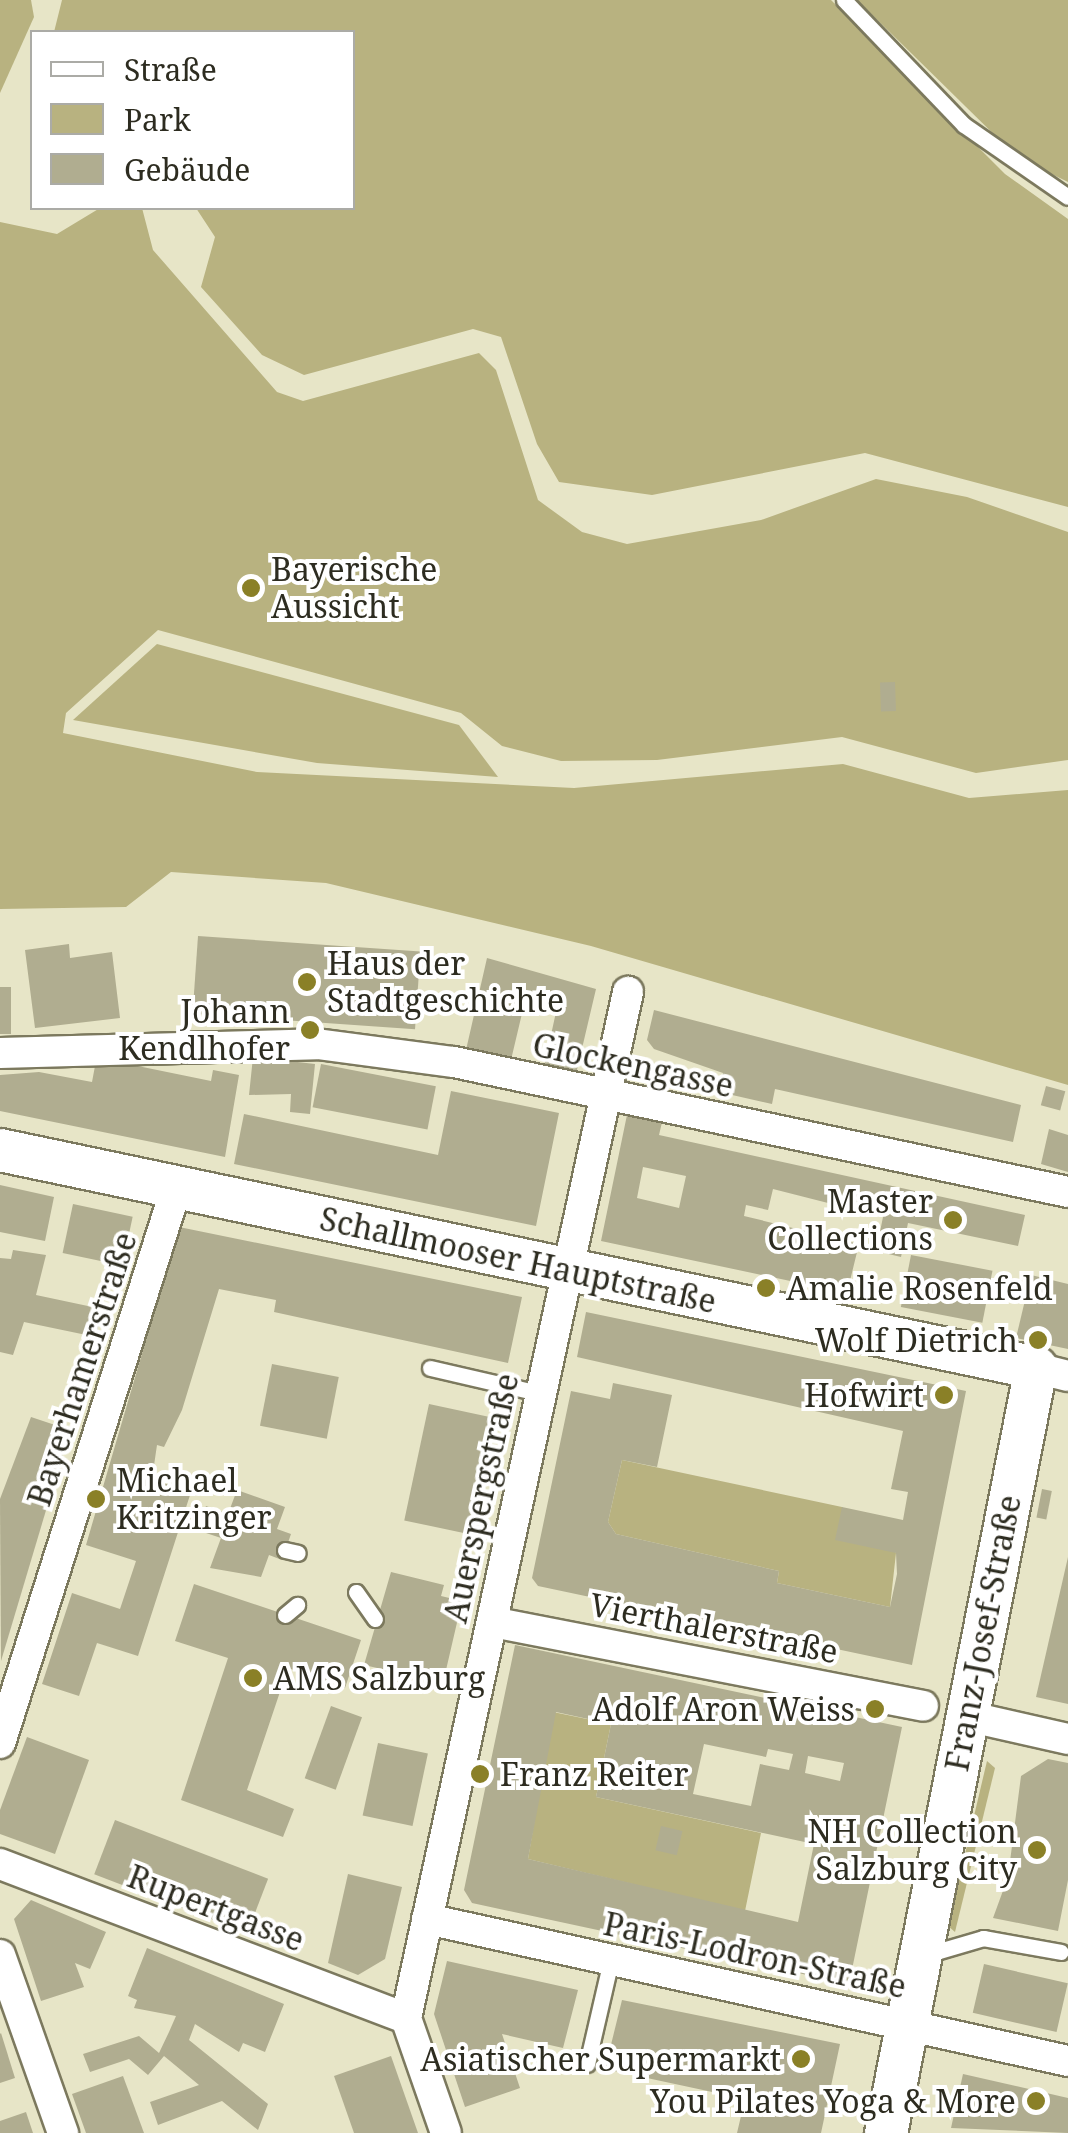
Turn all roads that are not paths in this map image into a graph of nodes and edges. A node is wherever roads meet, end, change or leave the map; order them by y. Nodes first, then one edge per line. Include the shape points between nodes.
1 (844, 0) edge
2 (1068, 198) edge
3 (628, 992) dead end
4 (0, 1053) edge
5 (605, 1094) junction
6 (0, 1150) edge
7 (176, 1188) junction
8 (1068, 1192) edge
9 (564, 1268) junction
10 (430, 1368) dead end
11 (1052, 1372) edge
12 (538, 1393) junction
13 (356, 1592) dead end
14 (375, 1619) dead end
15 (492, 1622) junction
16 (923, 1706) dead end
17 (966, 1716) junction
18 (1068, 1739) edge
19 (0, 1743) edge
20 (0, 1864) edge
21 (427, 1919) junction
22 (1060, 1952) dead end
23 (0, 1955) edge
24 (918, 1956) junction
25 (611, 1960) junction
26 (406, 2018) junction
27 (905, 2024) junction
28 (1068, 2062) edge
29 (587, 2064) dead end
30 (63, 2133) edge
31 (446, 2133) edge
32 (886, 2133) edge

1 - 2 lane via 964,124
3 - 5 street, Auerspergstraße
4 - 5 street, Glockengasse via 317,1044
5 - 8 street, Glockengasse
5 - 9 street, Auerspergstraße
6 - 7 street, Schallmooser Hauptstraße
7 - 9 street, Schallmooser Hauptstraße
7 - 19 street, Bayerhamerstraße
9 - 11 street, Schallmooser Hauptstraße
9 - 12 street, Auerspergstraße
10 - 12 lane
11 - 17 street, Franz-Josef-Straße
12 - 15 street, Auerspergstraße
13 - 14 lane
15 - 16 street, Vierthalerstraße
15 - 21 street, Auerspergstraße
17 - 18 street
17 - 24 street, Franz-Josef-Straße
20 - 26 street, Rupertgasse
21 - 25 street, Paris-Lodron-Straße
21 - 26 street, Auerspergstraße
22 - 24 lane via 983,1938
23 - 30 street
24 - 27 street, Franz-Josef-Straße
25 - 27 street, Paris-Lodron-Straße
25 - 29 lane
26 - 31 street
27 - 28 street, Paris-Lodron-Straße
27 - 32 street, Franz-Josef-Straße

